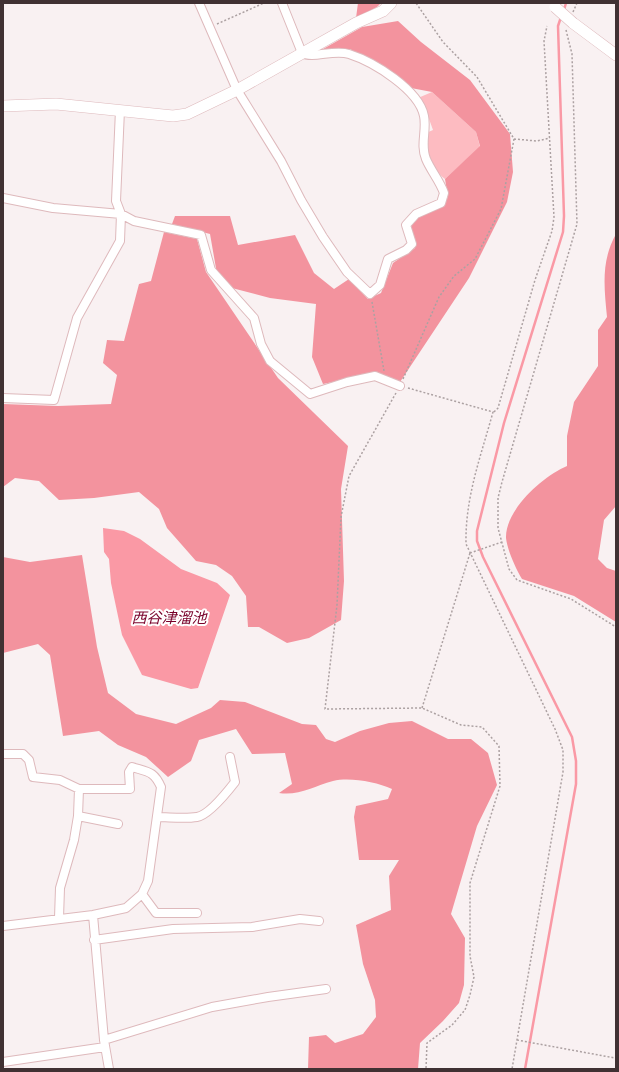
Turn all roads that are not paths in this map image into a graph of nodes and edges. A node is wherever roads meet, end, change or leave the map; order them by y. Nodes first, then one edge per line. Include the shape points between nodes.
1 (199, 3) edge
2 (282, 3) edge
3 (392, 3) edge
4 (554, 5) edge
5 (302, 53) junction
6 (616, 55) edge
7 (237, 90) junction
8 (3, 106) edge
9 (120, 110) junction
10 (3, 198) edge
11 (121, 214) junction
12 (400, 386) road end
13 (3, 398) edge
14 (3, 754) edge
15 (230, 756) dead end
16 (79, 789) junction
17 (78, 816) junction
18 (156, 817) junction
19 (118, 824) dead end
20 (142, 894) junction
21 (197, 913) dead end
22 (93, 915) junction
23 (59, 918) junction
24 (319, 921) dead end
25 (3, 926) edge
26 (94, 940) junction
27 (326, 989) dead end
28 (104, 1044) junction
29 (3, 1062) edge
30 (109, 1069) edge

1 - 7 street
2 - 5 street
3 - 5 street via 383,11
4 - 6 street, bridge via 570,23
5 - 7 street
5 - 7 street via 348,53 369,62 393,77 417,101 424,116 425,158 441,184 444,193 441,203 416,214 406,225 412,244 388,259 380,285 370,294 347,272 323,237 300,200 282,161
7 - 9 street via 187,114 173,116
8 - 9 street via 56,104
9 - 11 street via 116,201
10 - 11 street via 53,208
11 - 12 street via 134,221 202,235 211,270 254,318 261,344 270,361 310,394 375,376
11 - 13 street via 120,241 77,318 54,400
14 - 16 street via 23,754 29,760 33,777 60,780
15 - 18 street via 235,782 205,813 198,817
16 - 17 street
16 - 18 street via 130,789 129,772 132,767 152,773 161,787
17 - 19 street
17 - 23 street via 60,888
18 - 20 street via 148,881
20 - 21 street via 156,913
20 - 22 street via 126,908
22 - 23 street
22 - 26 street
23 - 25 street
24 - 26 street via 300,919 252,926 173,929
26 - 28 street
27 - 28 street via 212,1007
28 - 29 street
28 - 30 street

